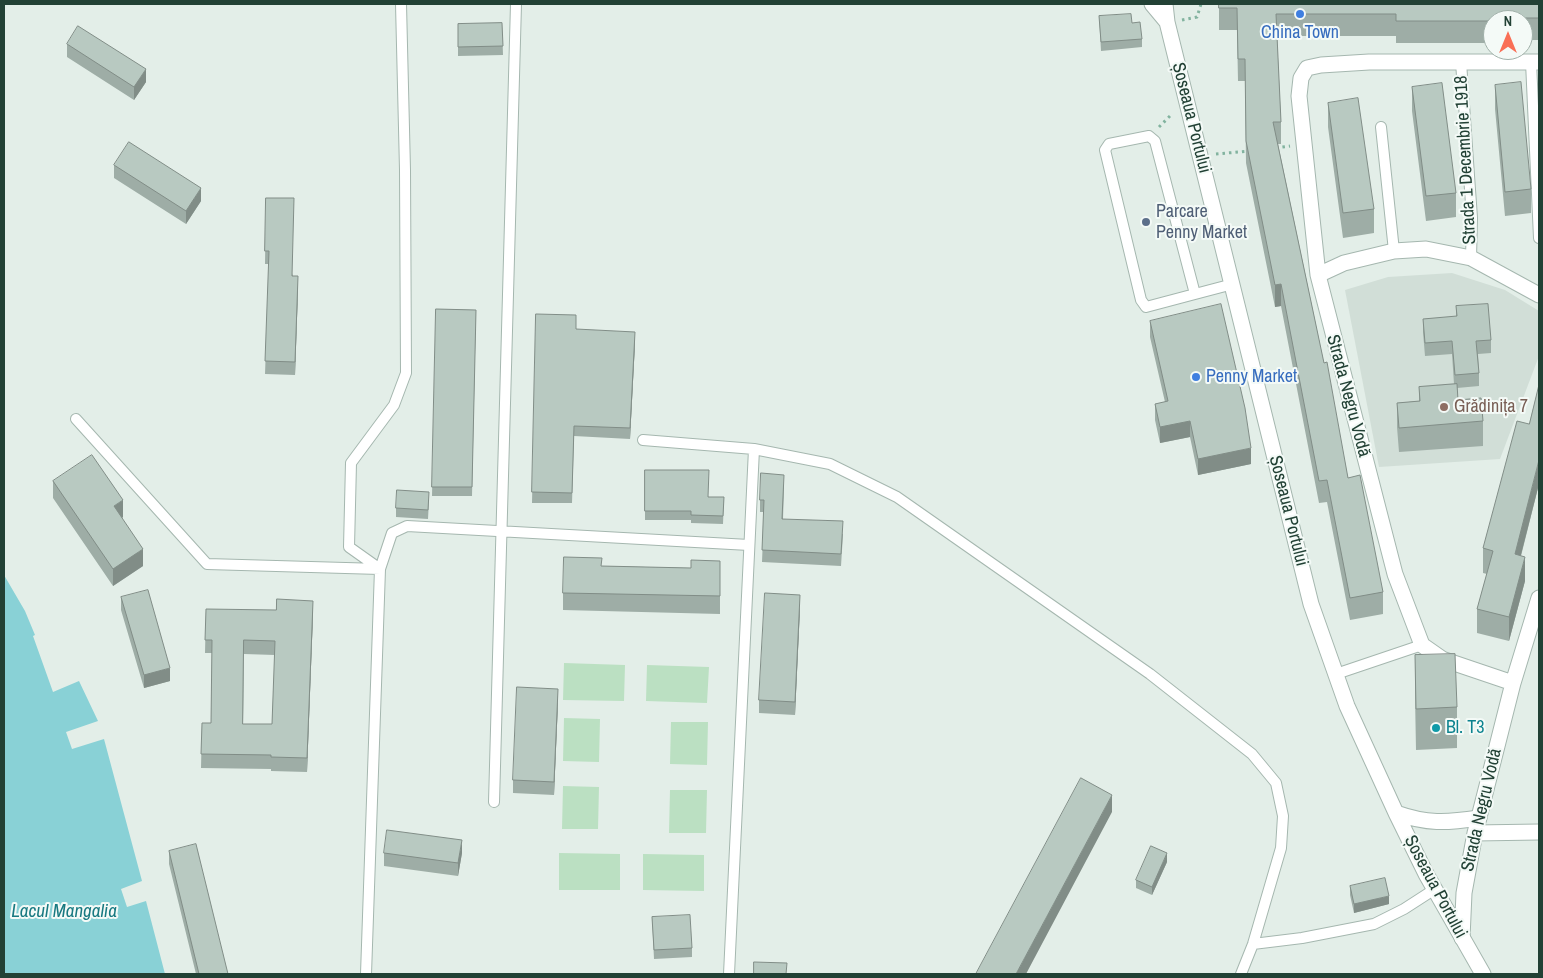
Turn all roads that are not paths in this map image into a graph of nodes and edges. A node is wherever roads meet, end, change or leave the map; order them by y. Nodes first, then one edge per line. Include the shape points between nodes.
1 (401, 4) edge
2 (516, 4) edge
3 (1152, 4) edge
4 (1165, 4) edge
5 (1167, 22) junction
6 (1461, 62) junction
7 (1535, 62) edge
8 (1381, 127) dead end
9 (1539, 238) edge
10 (1394, 251) junction
11 (1470, 258) junction
12 (1318, 275) junction
13 (1233, 284) junction
14 (1195, 294) junction
15 (1539, 295) edge
16 (76, 419) dead end
17 (643, 440) dead end
18 (754, 449) junction
19 (501, 530) junction
20 (749, 545) junction
21 (380, 569) junction
22 (1539, 598) edge
23 (1422, 645) junction
24 (1336, 674) junction
25 (1513, 683) junction
26 (494, 802) dead end
27 (1396, 812) junction
28 (1478, 818) junction
29 (1539, 832) edge
30 (1475, 833) junction
31 (1435, 889) junction
32 (1462, 938) junction
33 (1253, 944) junction
34 (366, 974) edge
35 (729, 974) edge
36 (1241, 974) edge
37 (1483, 974) edge

1 - 21 lane via 406,373 394,405 351,463 349,547
2 - 19 lane
3 - 5 street
4 - 5 street, Șoseaua Portului
5 - 13 street, Șoseaua Portului
6 - 7 street, Strada 1 Decembrie 1918
6 - 11 lane, Strada 1 Decembrie 1918 via 1472,218
6 - 12 street, Strada 1 Decembrie 1918 via 1369,62 1306,68 1298,96
7 - 9 lane, Strada 1 Decembrie 1918
8 - 10 lane
10 - 11 street via 1426,250
10 - 12 street via 1344,263
11 - 15 street
12 - 23 street, Strada Negru Vodă via 1395,574
13 - 14 lane
13 - 24 street, Șoseaua Portului via 1311,604
14 - 14 lane via 1146,307 1141,300 1105,150 1109,144 1149,136 1155,141
16 - 21 lane via 207,564
17 - 18 lane
18 - 20 lane
18 - 33 lane via 830,464 898,496 1150,674 1252,754 1276,783 1283,816 1281,848
19 - 20 lane
19 - 21 lane via 407,526 392,533
19 - 26 lane
20 - 35 lane
21 - 34 lane
22 - 25 street, Strada Negru Vodă
23 - 24 lane
23 - 25 street via 1442,659
24 - 27 street, Șoseaua Portului via 1347,706
25 - 28 street, Strada Negru Vodă
27 - 28 street via 1420,821 1449,823
27 - 31 street, Șoseaua Portului
28 - 30 street, Strada Negru Vodă
29 - 30 street
30 - 32 street, Strada Negru Vodă via 1464,893
31 - 32 street, Șoseaua Portului
31 - 33 lane via 1374,924
32 - 37 street, Șoseaua Portului
33 - 36 lane

